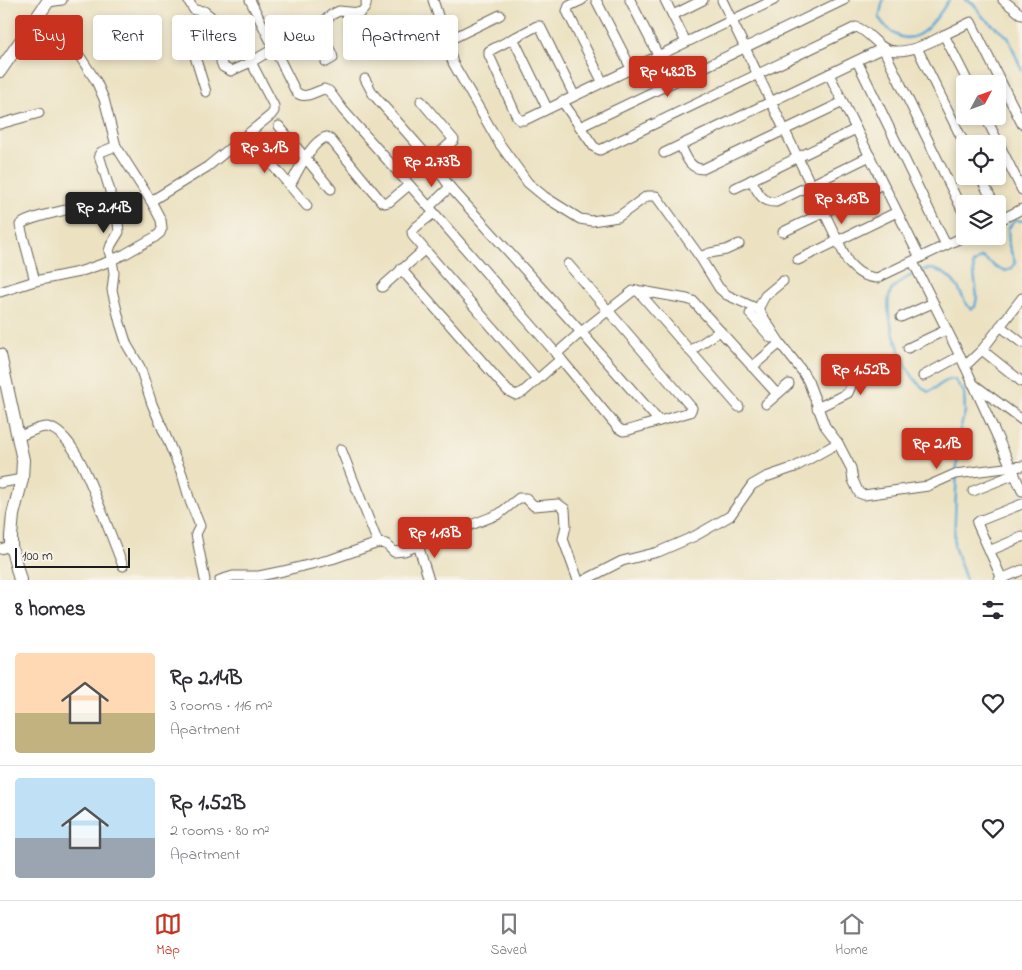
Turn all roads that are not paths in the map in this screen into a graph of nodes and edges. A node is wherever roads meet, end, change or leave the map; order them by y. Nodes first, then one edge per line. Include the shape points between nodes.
1 (62, 0) edge
2 (188, 0) edge
3 (250, 0) edge
4 (366, 0) edge
5 (433, 0) edge
6 (582, 0) edge
7 (596, 0) edge
8 (630, 0) edge
9 (665, 0) edge
10 (703, 0) edge
11 (722, 0) edge
12 (774, 0) edge
13 (844, 0) edge
14 (48, 1) edge
15 (1005, 1) edge
16 (38, 15) edge
17 (209, 15) edge
18 (333, 15) edge
19 (438, 15) edge
20 (500, 15) dead end
21 (673, 15) junction
22 (1022, 15) edge
23 (732, 20) junction
24 (265, 29) edge
25 (944, 35) junction
26 (458, 36) edge
27 (513, 38) junction
28 (686, 42) junction
29 (745, 47) junction
30 (883, 48) junction
31 (917, 48) junction
32 (15, 49) edge
33 (265, 54) edge
34 (658, 56) junction
35 (82, 60) edge
36 (196, 60) edge
37 (221, 60) edge
38 (281, 60) edge
39 (331, 60) edge
40 (452, 60) edge
41 (856, 61) junction
42 (251, 62) junction
43 (326, 62) dead end
44 (631, 68) junction
45 (0, 71) edge
46 (829, 74) junction
47 (964, 75) edge
48 (758, 76) junction
49 (365, 79) dead end
50 (602, 82) junction
51 (206, 92) dead end
52 (574, 95) junction
53 (421, 101) dead end
54 (562, 101) junction
55 (843, 102) junction
56 (771, 103) junction
57 (547, 108) junction
58 (39, 113) dead end
59 (0, 124) edge
60 (1022, 124) edge
61 (990, 125) edge
62 (279, 126) dead end
63 (580, 127) junction
64 (856, 129) junction
65 (784, 130) junction
66 (960, 135) edge
67 (116, 146) junction
68 (681, 146) junction
69 (258, 148) dead end
70 (664, 153) dead end
71 (870, 156) junction
72 (305, 157) junction
73 (797, 158) junction
74 (431, 160) junction
75 (751, 180) junction
76 (883, 184) junction
77 (410, 185) junction
78 (811, 185) junction
79 (290, 186) junction
80 (450, 187) junction
81 (735, 188) dead end
82 (332, 189) dead end
83 (1022, 190) edge
84 (956, 198) edge
85 (107, 200) junction
86 (151, 201) junction
87 (307, 206) dead end
88 (1022, 209) edge
89 (432, 210) junction
90 (897, 212) junction
91 (824, 213) junction
92 (1006, 215) edge
93 (783, 232) dead end
94 (838, 240) junction
95 (956, 240) edge
96 (739, 244) dead end
97 (946, 245) junction
98 (424, 250) junction
99 (700, 257) junction
100 (112, 260) junction
101 (798, 260) dead end
102 (917, 263) junction
103 (568, 264) dead end
104 (401, 269) junction
105 (35, 281) junction
106 (783, 281) dead end
107 (382, 287) dead end
108 (637, 290) junction
109 (0, 292) edge
110 (1021, 301) edge
111 (933, 303) junction
112 (608, 310) junction
113 (754, 312) junction
114 (901, 317) dead end
115 (1000, 326) junction
116 (946, 330) junction
117 (720, 331) junction
118 (581, 332) junction
119 (1022, 343) edge
120 (779, 344) junction
121 (908, 348) dead end
122 (982, 350) junction
123 (690, 351) junction
124 (0, 355) edge
125 (558, 356) junction
126 (960, 356) junction
127 (836, 361) dead end
128 (965, 366) junction
129 (752, 367) junction
130 (923, 376) dead end
131 (538, 379) junction
132 (1022, 382) edge
133 (972, 383) junction
134 (788, 384) dead end
135 (777, 394) junction
136 (766, 404) dead end
137 (739, 407) dead end
138 (817, 408) junction
139 (658, 420) junction
140 (1022, 420) edge
141 (18, 437) junction
142 (838, 442) junction
143 (341, 449) dead end
144 (1017, 469) edge
145 (22, 479) junction
146 (0, 483) edge
147 (973, 491) dead end
148 (1022, 491) edge
149 (1022, 504) edge
150 (1022, 537) edge
151 (378, 543) junction
152 (418, 545) junction
153 (6, 548) edge
154 (989, 551) junction
155 (123, 566) dead end
156 (1022, 570) edge
157 (20, 580) edge
158 (205, 580) edge
159 (220, 580) edge
160 (429, 580) edge
161 (578, 580) edge
162 (585, 580) edge
163 (1000, 580) edge

1 - 14 street
2 - 17 street via 194,10
3 - 24 street
4 - 18 street via 367,4 360,13 339,11
5 - 19 street
6 - 50 street via 569,6 567,11
7 - 44 street
8 - 34 street
9 - 21 street
10 - 21 street
11 - 23 street
12 - 23 street
13 - 29 street
14 - 16 street
15 - 22 street
20 - 26 street
21 - 28 street
23 - 28 street
23 - 29 street
25 - 31 street
25 - 47 street
25 - 60 street via 972,23
27 - 52 street via 537,26 542,28
27 - 57 street
27 - 57 street via 492,48 488,55 517,117 525,120
28 - 34 street
29 - 48 street
29 - 63 street
30 - 31 street
30 - 41 street
30 - 48 street via 856,27
30 - 84 street
31 - 66 street
32 - 45 street
33 - 42 street
34 - 44 street
35 - 67 street via 104,99
36 - 51 street
37 - 42 street via 223,67 231,71
38 - 77 street via 300,96 324,89 329,91
39 - 43 street
40 - 99 street via 498,143 528,182 545,197 580,219 592,221 618,216 647,196 656,196
41 - 46 street
41 - 97 street
42 - 86 street via 274,111 207,167
44 - 50 street
46 - 55 street
46 - 56 street
48 - 56 street
48 - 63 street via 600,150 594,147
49 - 74 street via 373,94
50 - 52 street
52 - 54 street
53 - 74 street via 454,140
54 - 57 street
54 - 63 street
55 - 64 street
55 - 65 street
56 - 65 street
56 - 68 street
58 - 59 street
61 - 83 street
62 - 72 street
64 - 71 street
64 - 73 street
65 - 68 street via 703,169 691,165
65 - 73 street
67 - 85 street via 99,155 110,191
67 - 86 street
68 - 70 street
69 - 79 street
71 - 76 street
71 - 78 street
72 - 77 street via 321,138 327,137 385,203
72 - 79 street
72 - 82 street
73 - 75 street
73 - 78 street
74 - 80 street
75 - 78 street via 762,199 768,202 776,202
75 - 81 street
76 - 90 street
76 - 91 street
77 - 89 street
78 - 91 street
79 - 87 street
80 - 89 street
80 - 118 street
85 - 100 street via 116,214 119,232 109,251
85 - 105 street via 21,223
86 - 100 street via 162,220 160,233
88 - 92 street
89 - 98 street via 412,232
89 - 125 street
90 - 94 street
90 - 102 street
91 - 93 street
91 - 94 street
94 - 101 street
94 - 102 street via 856,272 869,278
95 - 97 street
96 - 99 street
97 - 102 street
98 - 104 street
98 - 131 street
99 - 113 street via 719,288
100 - 105 street via 79,272
100 - 158 street via 112,290 127,345 140,367 200,526 196,534
102 - 111 street
103 - 112 street
104 - 107 street
104 - 131 street via 508,391 516,395
105 - 109 street
106 - 113 street via 765,296
108 - 112 street
108 - 117 street via 693,301
108 - 123 street
110 - 115 street
111 - 114 street
111 - 116 street
112 - 118 street
112 - 139 street via 692,408 690,412
113 - 120 street
115 - 119 street
115 - 122 street
116 - 121 street
116 - 126 street
117 - 123 street
117 - 129 street
118 - 125 street
118 - 139 street
120 - 129 street
120 - 138 street via 808,381
122 - 128 street
122 - 132 street
123 - 137 street
124 - 141 street
125 - 131 street
125 - 139 street via 618,428 629,430
126 - 128 street
126 - 130 street
127 - 138 street via 850,390
128 - 133 street
129 - 135 street
133 - 140 street
133 - 144 street
134 - 135 street
135 - 136 street
138 - 142 street via 825,426
141 - 145 street via 23,460
141 - 155 street via 44,427 64,436 94,488
142 - 144 street via 861,494 928,486 955,474
142 - 162 street via 795,467 752,485 730,516 695,536 658,552 622,561
143 - 151 street
144 - 147 street
144 - 148 street
145 - 146 street
145 - 153 street
149 - 154 street via 977,523
150 - 154 street
151 - 152 street via 386,544 394,552
151 - 159 street via 275,573
152 - 160 street
152 - 161 street via 500,514 519,498 526,498 534,506 560,504 565,508 566,517 563,539
153 - 157 street
154 - 163 street
156 - 163 street

